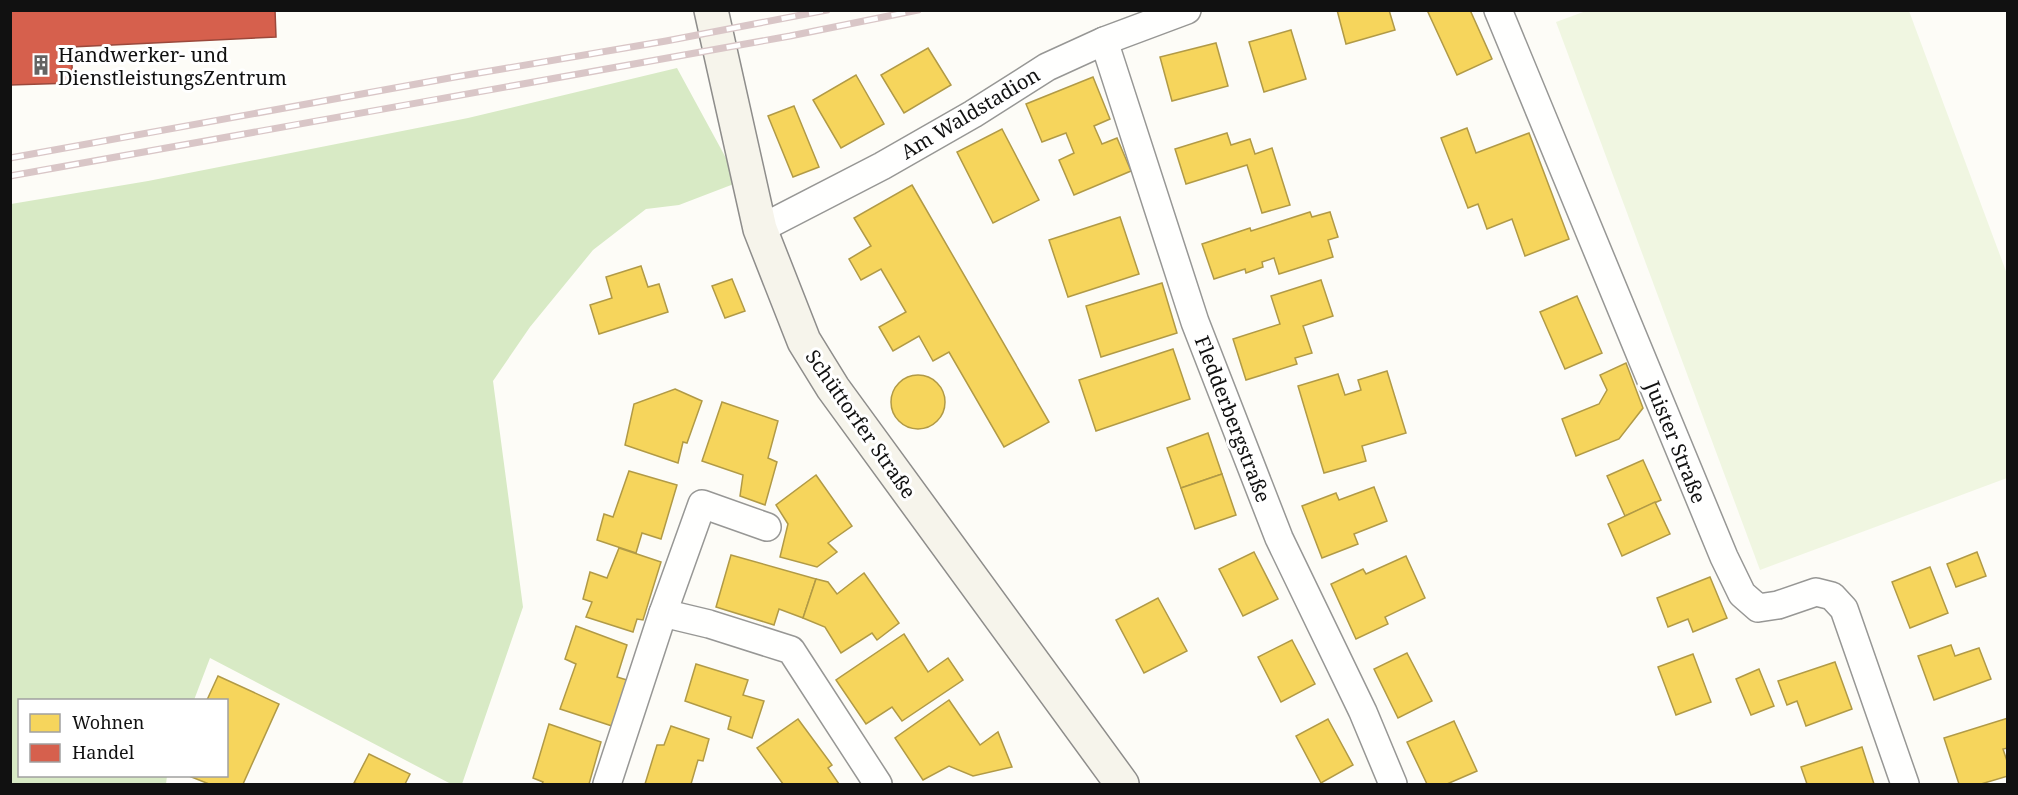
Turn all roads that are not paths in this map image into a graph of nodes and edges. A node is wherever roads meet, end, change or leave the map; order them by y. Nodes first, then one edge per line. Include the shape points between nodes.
1 (711, 10) edge
2 (1187, 10) edge
3 (1498, 10) edge
4 (1104, 41) junction
5 (760, 229) junction
6 (767, 527) dead end
7 (663, 613) junction
8 (607, 784) edge
9 (878, 784) edge
10 (1122, 784) edge
11 (1393, 784) edge
12 (1905, 784) edge

1 - 5 main road, Schüttorfer Straße
2 - 4 street, Am Waldstadion
3 - 12 street, Juister Straße via 1742,594 1758,608 1816,592 1832,596 1844,609
4 - 5 street, Am Waldstadion via 1047,67 953,126
4 - 11 street, Fledderbergstraße via 1195,322 1279,538 1363,712
5 - 10 main road, Schüttorfer Straße via 804,341 833,388
6 - 7 street via 702,504
7 - 8 street
7 - 9 street via 791,650

